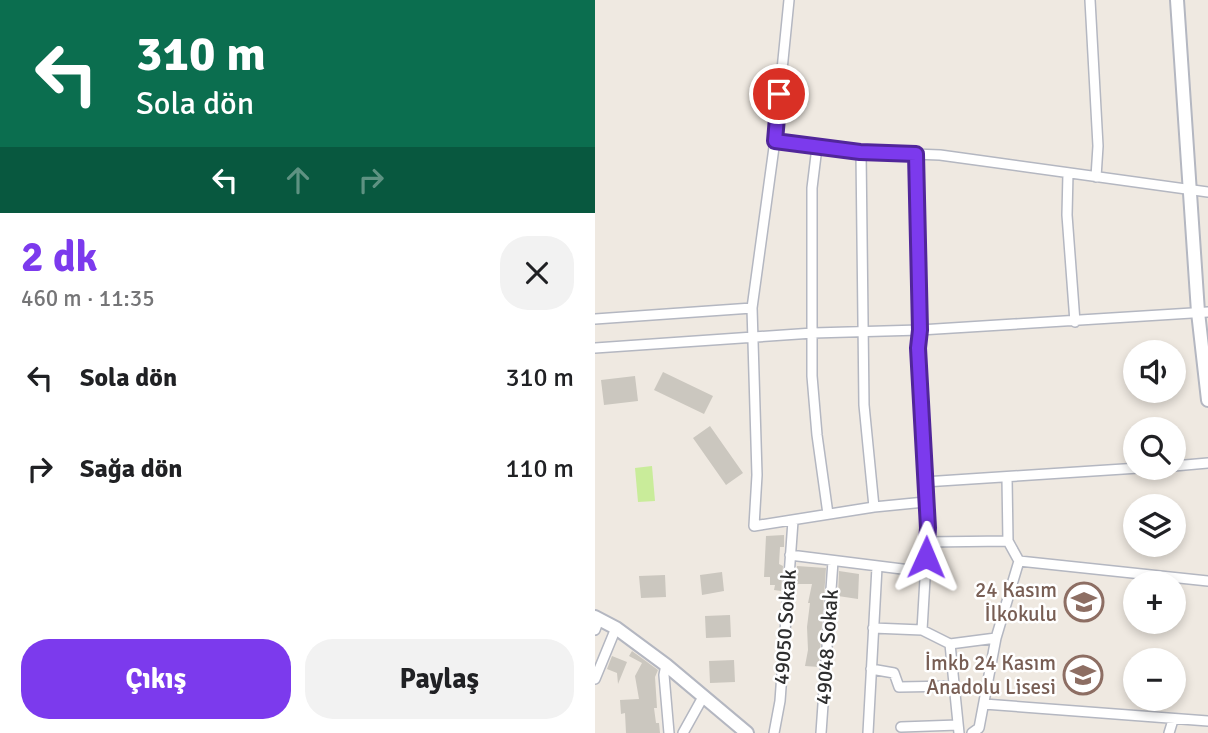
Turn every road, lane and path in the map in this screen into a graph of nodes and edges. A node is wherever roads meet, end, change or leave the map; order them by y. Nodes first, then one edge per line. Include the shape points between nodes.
1 (789, 0) edge
2 (1090, 0) edge
3 (1177, 0) edge
4 (775, 141) junction
5 (817, 147) junction
6 (860, 152) junction
7 (916, 154) junction
8 (1068, 173) junction
9 (1096, 177) junction
10 (1189, 190) junction
11 (1208, 192) edge
12 (752, 308) junction
13 (1203, 312) edge
14 (595, 320) edge
15 (1075, 322) junction
16 (920, 330) junction
17 (862, 331) junction
18 (813, 333) junction
19 (752, 337) junction
20 (595, 348) edge
21 (1208, 400) edge
22 (1208, 463) edge
23 (1186, 465) edge
24 (1123, 469) edge
25 (1007, 478) junction
26 (924, 482) junction
27 (925, 502) junction
28 (873, 507) junction
29 (828, 514) junction
30 (793, 521) junction
31 (1008, 541) junction
32 (927, 542) junction
33 (790, 555) junction
34 (833, 561) junction
35 (1020, 561) junction
36 (877, 566) junction
37 (926, 572) junction
38 (1208, 581) edge
39 (596, 622) edge
40 (617, 628) junction
41 (873, 628) junction
42 (922, 630) junction
43 (996, 638) junction
44 (950, 644) junction
45 (666, 665) junction
46 (871, 668) junction
47 (595, 679) edge
48 (955, 686) junction
49 (703, 697) junction
50 (984, 704) junction
51 (1173, 720) junction
52 (1208, 722) edge
53 (901, 727) dead end
54 (959, 729) edge
55 (669, 733) edge
56 (683, 733) edge
57 (747, 733) edge
58 (774, 733) edge
59 (821, 733) edge
60 (868, 733) edge
61 (972, 733) edge
62 (1169, 733) edge

1 - 4 street
2 - 9 street
3 - 10 main road
4 - 5 street
4 - 12 street
5 - 6 street
5 - 18 street via 812,188
6 - 7 street
6 - 17 street
7 - 8 street
7 - 16 street
8 - 9 street
8 - 15 street
9 - 10 street
10 - 11 street
10 - 13 main road
12 - 14 street
12 - 19 street
13 - 15 street
13 - 21 main road
15 - 16 street
16 - 17 street
16 - 26 street
17 - 18 street
17 - 28 street
18 - 19 street
18 - 29 street via 814,405
19 - 20 street
19 - 30 street via 757,475 754,526
22 - 23 street
24 - 25 street
25 - 26 street
25 - 31 street
26 - 27 street
27 - 28 street
27 - 32 street
28 - 29 street
29 - 30 street
30 - 33 street, 49050 Sokak
31 - 32 street
31 - 35 street
32 - 37 street
33 - 34 street
33 - 58 street, 49050 Sokak
34 - 36 street
34 - 59 street, 49048 Sokak
35 - 38 street
35 - 43 street
36 - 37 street
36 - 41 street
37 - 42 street
39 - 40 main road
40 - 45 main road
40 - 47 street
41 - 42 street
41 - 46 street
42 - 44 street
43 - 44 street
43 - 50 street
44 - 48 street
45 - 49 main road
45 - 55 street
46 - 48 street via 894,673 899,687
46 - 60 street
48 - 54 street
49 - 56 street
49 - 57 main road
50 - 51 street
50 - 61 street via 979,728
51 - 52 street
51 - 62 street
53 - 54 street

